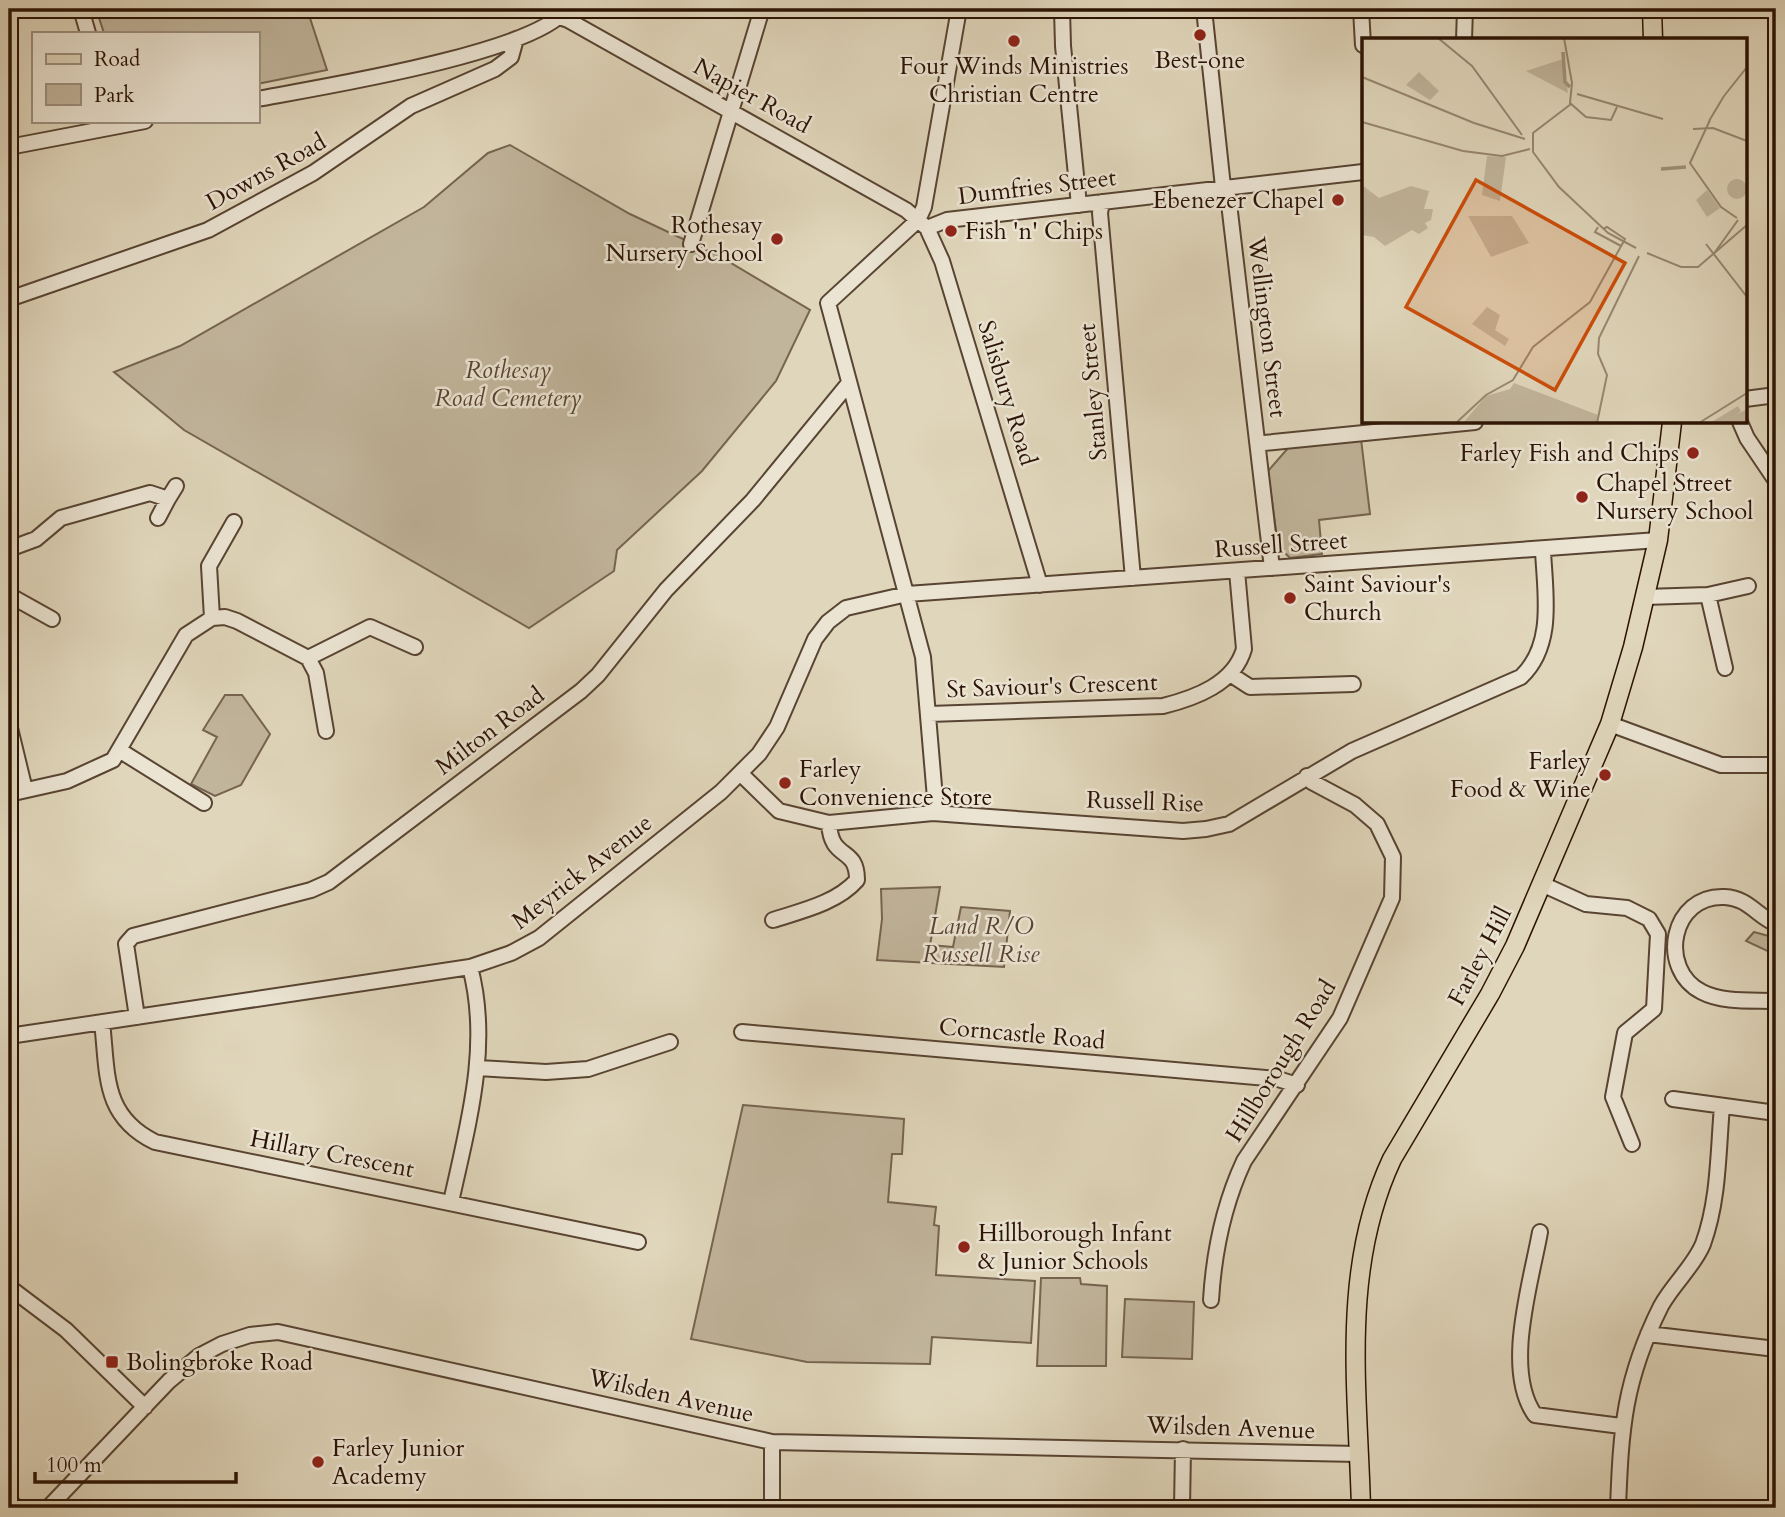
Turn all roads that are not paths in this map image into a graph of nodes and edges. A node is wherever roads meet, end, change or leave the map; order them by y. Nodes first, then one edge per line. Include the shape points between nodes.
1 (80, 9) edge
2 (536, 9) edge
3 (762, 9) edge
4 (959, 9) edge
5 (1062, 9) edge
6 (1204, 9) edge
7 (1361, 9) edge
8 (1465, 9) edge
9 (1652, 9) edge
10 (563, 13) edge
11 (88, 32) edge
12 (1363, 38) edge
13 (1464, 38) edge
14 (1653, 38) edge
15 (516, 39) junction
16 (259, 99) edge
17 (732, 111) junction
18 (135, 122) edge
19 (115, 124) edge
20 (9, 147) edge
21 (1362, 172) edge
22 (1223, 187) junction
23 (1102, 202) junction
24 (1079, 205) junction
25 (922, 224) junction
26 (691, 244) dead end
27 (9, 299) edge
28 (849, 383) junction
29 (1776, 396) edge
30 (1746, 399) edge
31 (1420, 424) edge
32 (1672, 424) edge
33 (1742, 424) edge
34 (1392, 425) edge
35 (1259, 446) junction
36 (1776, 481) edge
37 (176, 486) dead end
38 (168, 499) junction
39 (158, 518) dead end
40 (234, 523) dead end
41 (1658, 540) junction
42 (9, 549) edge
43 (1543, 551) junction
44 (1272, 568) junction
45 (1237, 571) junction
46 (1133, 578) junction
47 (1040, 585) junction
48 (1748, 586) dead end
49 (907, 594) junction
50 (9, 595) edge
51 (1708, 595) junction
52 (1645, 597) junction
53 (212, 618) junction
54 (52, 619) dead end
55 (415, 648) dead end
56 (308, 658) junction
57 (1725, 668) dead end
58 (1230, 674) junction
59 (1353, 684) dead end
60 (929, 714) junction
61 (1611, 724) junction
62 (10, 728) edge
63 (326, 731) dead end
64 (119, 750) junction
65 (1776, 765) edge
66 (741, 774) junction
67 (1307, 776) junction
68 (25, 790) junction
69 (9, 794) edge
70 (204, 803) dead end
71 (933, 813) junction
72 (829, 823) junction
73 (1544, 885) junction
74 (773, 920) dead end
75 (1776, 924) edge
76 (470, 967) junction
77 (1776, 1001) edge
78 (137, 1017) junction
79 (102, 1022) junction
80 (742, 1032) dead end
81 (9, 1036) edge
82 (670, 1042) dead end
83 (478, 1068) junction
84 (1297, 1085) junction
85 (1673, 1099) dead end
86 (1722, 1106) junction
87 (1776, 1113) edge
88 (1632, 1144) dead end
89 (451, 1202) junction
90 (1540, 1232) dead end
91 (638, 1241) dead end
92 (9, 1287) edge
93 (1211, 1300) dead end
94 (1648, 1334) junction
95 (1776, 1349) edge
96 (145, 1407) junction
97 (1621, 1426) junction
98 (772, 1442) junction
99 (1183, 1449) junction
100 (1359, 1454) junction
101 (9, 1501) edge
102 (17, 1508) edge
103 (48, 1508) edge
104 (772, 1508) edge
105 (1182, 1508) edge
106 (1361, 1508) edge
107 (1618, 1508) edge

1 - 11 street
2 - 10 street, Napier Road
3 - 17 street
4 - 25 street
5 - 24 street
6 - 22 street, Wellington Street
7 - 12 street
8 - 13 street
9 - 14 main road
10 - 15 street
10 - 17 street, Napier Road
15 - 16 street via 444,62
15 - 27 street, Downs Road via 511,57 495,69 411,106 313,173 208,230
17 - 25 street, Napier Road via 906,210
17 - 26 street
18 - 19 street
19 - 20 street
21 - 22 street, Dumfries Street
22 - 23 street, Dumfries Street
22 - 35 street, Wellington Street via 1228,195
23 - 24 street, Dumfries Street
23 - 46 street, Stanley Street
24 - 25 street, Dumfries Street
25 - 28 street via 828,303
25 - 47 street, Salisbury Road via 943,261
28 - 49 street
28 - 78 street, Milton Road via 753,500 666,590 581,691 329,881 311,890 133,936 126,944
29 - 30 street
31 - 34 street
32 - 41 main road, Farley Hill
33 - 36 street
34 - 35 street
35 - 44 street, Wellington Street
37 - 38 street
38 - 39 street
38 - 42 street via 150,493 61,518 36,539
40 - 53 street via 209,566
41 - 43 street, Russell Street
41 - 52 main road, Farley Hill
43 - 44 street, Russell Street
43 - 67 street, Russell Rise via 1546,613 1542,648 1534,665 1521,677 1352,751
44 - 45 street, Russell Street
45 - 46 street, Russell Street
45 - 58 street via 1244,649
46 - 47 street, Russell Street
47 - 49 street, Russell Street
48 - 51 street
49 - 60 street via 923,657
49 - 66 street, Meyrick Avenue via 846,608 828,622 815,639 777,727
50 - 54 street
51 - 52 street
51 - 57 street
52 - 61 main road, Farley Hill
53 - 56 street via 237,621
53 - 64 street via 186,635
55 - 56 street via 370,627
56 - 63 street via 316,673
58 - 59 street via 1250,687
58 - 60 street, St Saviour's Crescent via 1214,687 1163,706
60 - 71 street
61 - 65 street via 1721,765
61 - 73 main road, Farley Hill
62 - 68 street
64 - 68 street via 99,769
64 - 70 street
66 - 72 street, Russell Rise via 779,811
66 - 76 street, Meyrick Avenue via 539,938
67 - 71 street, Russell Rise via 1228,824 1206,829
67 - 84 street, Hillborough Road via 1355,804 1377,824 1392,857 1392,898 1351,997
68 - 69 street
71 - 72 street, Russell Rise
72 - 74 street via 830,839 852,859 857,880 850,889 812,908
73 - 88 street via 1586,904 1627,908 1649,919 1658,934 1654,1009 1625,1033 1613,1097
73 - 100 main road, Farley Hill via 1490,994 1381,1183 1364,1237 1358,1276 1354,1359
75 - 77 street via 1743,900 1712,897 1684,915 1675,942 1680,973 1703,993
76 - 78 street, Meyrick Avenue
76 - 83 street via 476,988
78 - 79 street, Meyrick Avenue
79 - 81 street, Meyrick Avenue
79 - 89 street, Hillary Crescent via 110,1094 135,1132 155,1142
80 - 84 street, Corncastle Road via 1278,1079
82 - 83 street via 588,1069
83 - 89 street
84 - 93 street, Hillborough Road via 1244,1161 1227,1205 1214,1260
85 - 86 street
86 - 87 street
86 - 94 street via 1712,1213 1702,1247 1663,1303
89 - 91 street, Hillary Crescent
90 - 97 street via 1519,1349 1526,1402 1535,1415
92 - 96 street via 66,1330
94 - 95 street
94 - 97 street via 1630,1381
96 - 98 street, Wilsden Avenue via 199,1356 250,1335 278,1332
96 - 103 street, Wilsden Avenue
97 - 107 street
98 - 99 street, Wilsden Avenue
98 - 104 street
99 - 100 street, Wilsden Avenue
99 - 105 street
100 - 106 main road, Farley Hill
101 - 102 street

